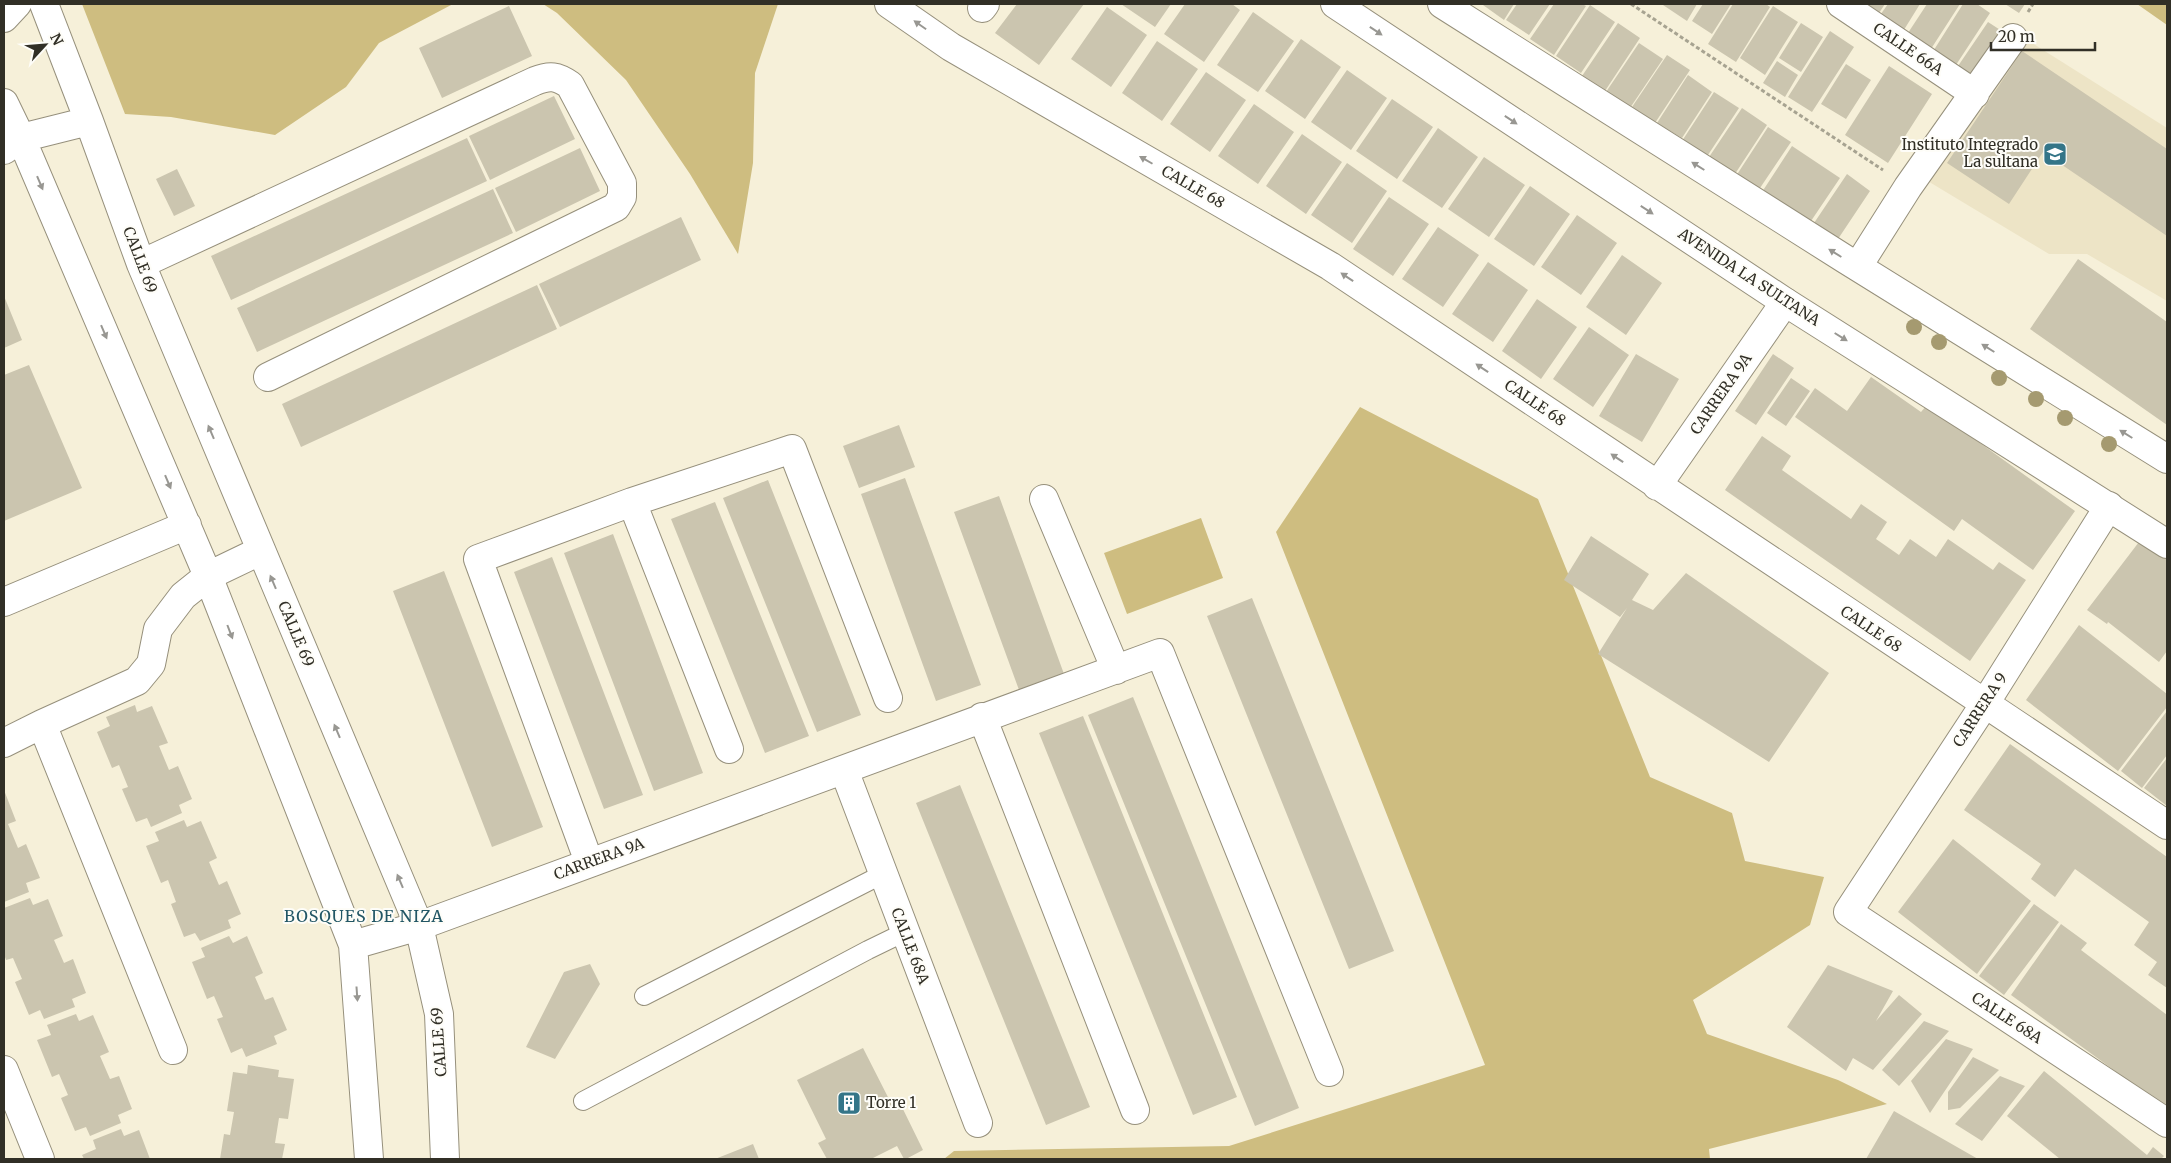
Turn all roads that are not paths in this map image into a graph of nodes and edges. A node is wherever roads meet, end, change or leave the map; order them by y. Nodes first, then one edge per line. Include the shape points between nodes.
1 (16, 4) edge
2 (44, 4) edge
3 (889, 4) edge
4 (1335, 4) edge
5 (1442, 4) edge
6 (1841, 4) edge
7 (4, 18) edge
8 (2012, 38) dead end
9 (1975, 94) junction
10 (4, 103) edge
11 (90, 121) junction
12 (12, 144) edge
13 (141, 264) junction
14 (1858, 266) junction
15 (1786, 302) junction
16 (268, 377) dead end
17 (2167, 459) edge
18 (1657, 486) junction
19 (1044, 499) dead end
20 (632, 502) junction
21 (2109, 506) junction
22 (187, 525) junction
23 (2167, 544) edge
24 (260, 551) junction
25 (208, 576) junction
26 (4, 602) edge
27 (1116, 670) junction
28 (888, 698) dead end
29 (1984, 704) junction
30 (982, 717) junction
31 (42, 724) junction
32 (4, 743) edge
33 (729, 748) dead end
34 (844, 770) junction
35 (2167, 825) edge
36 (589, 862) junction
37 (883, 874) junction
38 (1848, 912) joint
39 (420, 926) junction
40 (905, 932) junction
41 (353, 945) junction
42 (644, 996) dead end
43 (173, 1050) dead end
44 (4, 1070) edge
45 (1329, 1072) dead end
46 (583, 1101) dead end
47 (1135, 1110) dead end
48 (978, 1122) dead end
49 (2167, 1123) edge
50 (40, 1159) edge
51 (369, 1159) edge
52 (445, 1159) edge

1 - 7 street
2 - 11 street, CALLE 69
18 -> 3 street, CALLE 68 via 1330,266 951,47
4 -> 15 street, AVENIDA LA SULTANA
14 -> 5 street
6 - 9 street, CALLE 66A
8 - 9 street
9 - 14 street via 1908,187
10 - 12 street
11 - 12 street
11 - 13 street, CALLE 69
12 -> 22 street
13 - 16 street via 534,81 545,77 560,78 570,85 622,183 622,197 616,207
24 -> 13 street, CALLE 69
17 -> 14 street
15 - 18 street, CARRERA 9A
15 -> 21 street, AVENIDA LA SULTANA
18 - 29 street, CALLE 68
19 - 27 street
20 - 28 street via 792,449
20 - 33 street
20 - 36 street via 478,559
21 - 23 street, AVENIDA LA SULTANA
21 - 29 street, CARRERA 9
22 - 25 street
22 - 26 street
24 - 25 street
39 -> 24 street, CALLE 69
25 - 31 street via 183,596 158,629 151,664 137,682
25 -> 41 street
27 - 30 street, CARRERA 9A
27 - 45 street, CARRERA 9A via 1160,653
29 - 35 street, CALLE 68
29 - 38 street, CARRERA 9
30 - 34 street, CARRERA 9A
30 - 47 street
31 - 32 street
31 - 43 street
34 - 36 street, CARRERA 9A
34 - 37 street, CALLE 68A
36 - 39 street, CARRERA 9A
37 - 40 street, CALLE 68A
37 - 42 lane
38 - 49 street, CALLE 68A
39 - 41 street, CARRERA 9A
39 - 52 street, CALLE 69 via 439,1014
40 - 46 lane
40 - 48 street, CALLE 68A
41 -> 51 street
44 - 50 street

